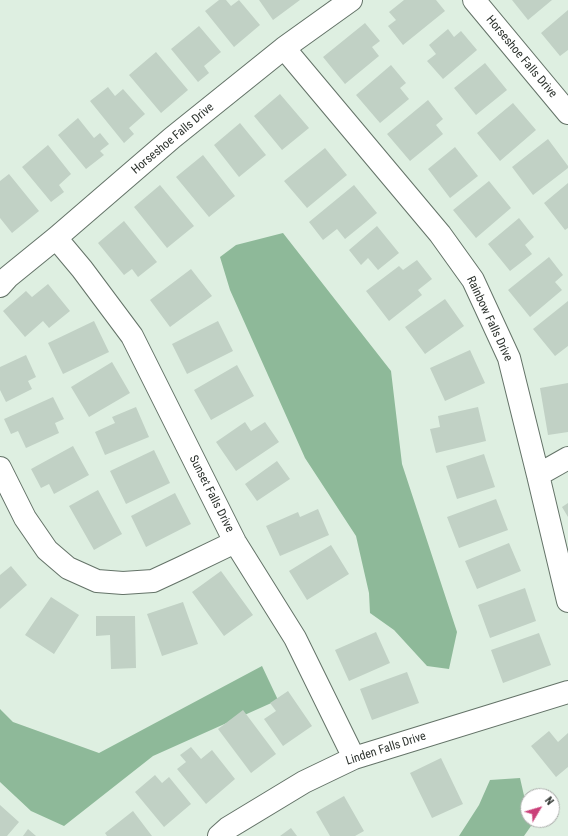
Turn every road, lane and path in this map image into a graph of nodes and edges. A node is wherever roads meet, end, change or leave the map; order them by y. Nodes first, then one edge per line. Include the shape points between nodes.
1 (351, 0) edge
2 (474, 0) edge
3 (284, 48) junction
4 (568, 113) edge
5 (56, 238) junction
6 (0, 286) edge
7 (568, 458) edge
8 (0, 468) edge
9 (538, 475) junction
10 (235, 542) junction
11 (568, 601) edge
12 (568, 692) edge
13 (354, 758) junction
14 (219, 836) edge

1 - 3 street, Horseshoe Falls Drive
2 - 4 street, Horseshoe Falls Drive
3 - 5 street, Horseshoe Falls Drive via 172,138
3 - 9 street, Rainbow Falls Drive via 440,234 474,280 509,358
5 - 6 street, Horseshoe Falls Drive
5 - 10 street, Sunset Falls Drive via 132,336
7 - 9 street
8 - 10 street via 25,518 47,550 68,568 97,581 153,581
9 - 11 street, Rainbow Falls Drive
10 - 13 street, Sunset Falls Drive via 295,638
12 - 13 street, Linden Falls Drive
13 - 14 street, Linden Falls Drive via 304,782

